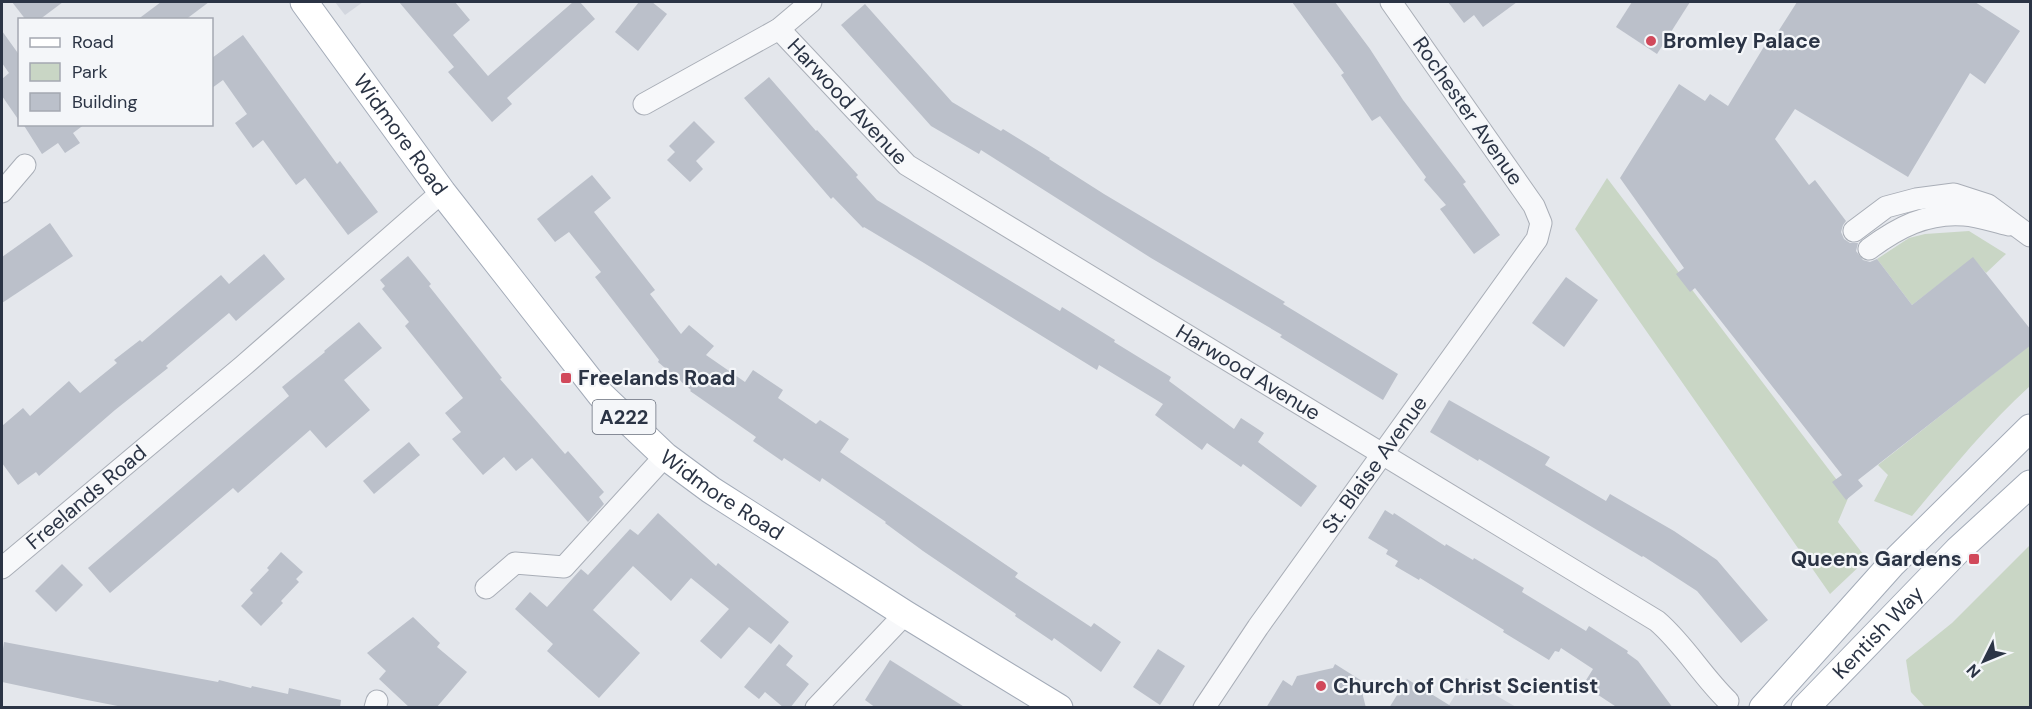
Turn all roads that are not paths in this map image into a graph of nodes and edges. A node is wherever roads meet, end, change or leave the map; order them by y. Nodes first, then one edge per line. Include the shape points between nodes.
1 (304, 2) edge
2 (811, 2) edge
3 (1391, 2) edge
4 (779, 29) junction
5 (644, 104) dead end
6 (25, 165) dead end
7 (2, 192) edge
8 (442, 192) junction
9 (1541, 223) joint
10 (1858, 228) dead end
11 (2025, 232) edge
12 (1869, 249) dead end
13 (2031, 428) edge
14 (1383, 454) junction
15 (665, 456) junction
16 (2031, 484) edge
17 (2, 568) edge
18 (486, 588) dead end
19 (905, 614) junction
20 (1728, 700) edge
21 (816, 708) edge
22 (1059, 708) edge
23 (1204, 708) edge
24 (1763, 708) edge
25 (1805, 708) edge

1 - 8 main road, Widmore Road / A222
2 - 4 street
3 - 9 street, Rochester Avenue via 1534,206
4 - 5 street
4 - 14 street, Harwood Avenue via 907,165
6 - 7 street
8 - 15 main road, Widmore Road / A222 via 601,395
8 - 17 street, Freelands Road
9 - 14 street, St. Blaise Avenue via 1537,239
10 - 11 street via 1886,207 1954,194 1988,205
11 - 12 street via 1963,215 1923,219 1901,227
13 - 24 main road, Kentish Way via 1891,565
14 - 20 street, Harwood Avenue via 1657,621
14 - 23 street, St. Blaise Avenue
15 - 18 street via 564,567 515,563
15 - 19 main road, Widmore Road / A222 via 711,490
16 - 25 main road, Kentish Way via 1958,550
19 - 21 street
19 - 22 main road, Widmore Road / A222

